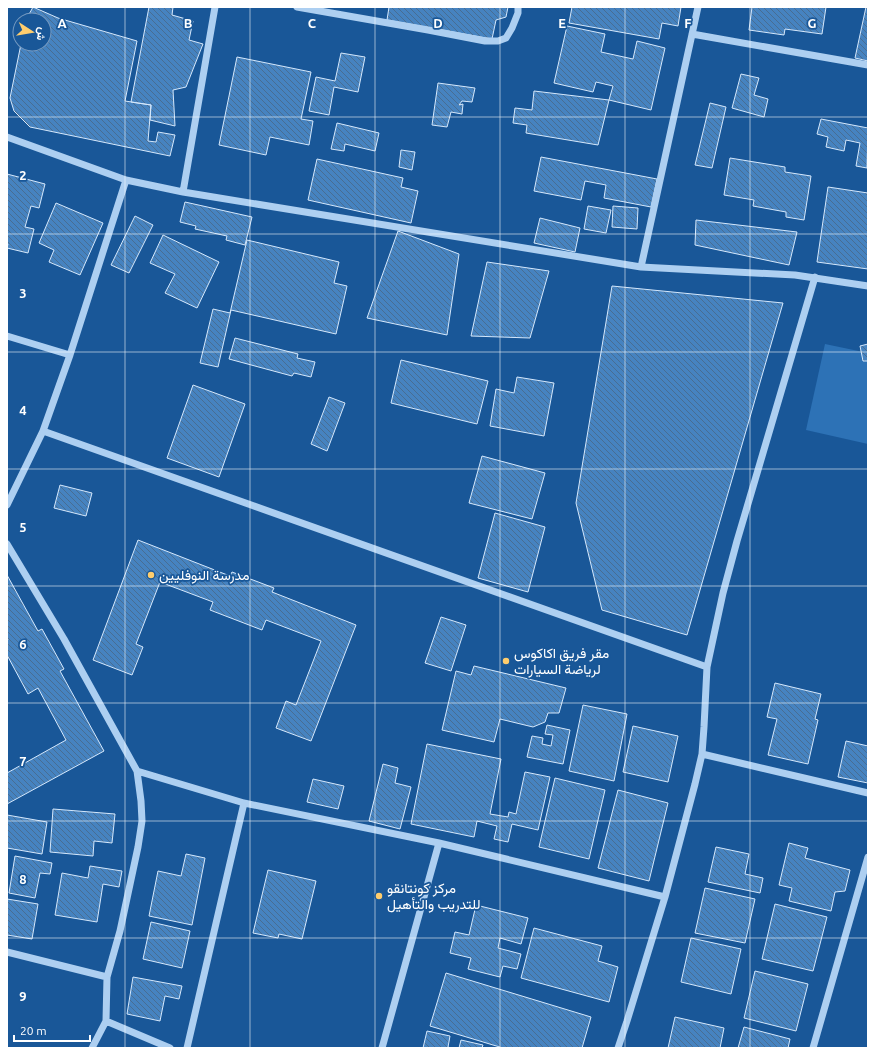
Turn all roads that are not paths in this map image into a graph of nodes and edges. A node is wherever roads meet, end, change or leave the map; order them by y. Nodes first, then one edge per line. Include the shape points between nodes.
1 (215, 7) edge
2 (297, 7) edge
3 (518, 7) edge
4 (698, 7) edge
5 (692, 34) junction
6 (868, 65) edge
7 (7, 137) edge
8 (126, 180) junction
9 (183, 192) junction
10 (641, 267) junction
11 (815, 277) junction
12 (868, 286) edge
13 (7, 336) edge
14 (70, 355) junction
15 (43, 431) junction
16 (7, 505) edge
17 (7, 544) edge
18 (707, 667) junction
19 (702, 754) junction
20 (137, 771) junction
21 (868, 793) edge
22 (244, 802) junction
23 (439, 843) junction
24 (868, 857) edge
25 (665, 896) junction
26 (7, 952) edge
27 (107, 977) junction
28 (106, 1021) junction
29 (92, 1048) edge
30 (170, 1048) edge
31 (187, 1048) edge
32 (382, 1048) edge
33 (618, 1048) edge
34 (813, 1048) edge

1 - 9 street
2 - 3 street via 485,41 498,41 506,38 512,28
4 - 5 street
5 - 6 street
5 - 10 street
7 - 8 street
8 - 9 street
8 - 14 street
9 - 10 street
10 - 11 street
11 - 12 street
11 - 18 street via 737,541
13 - 14 street
14 - 15 street
15 - 16 street
15 - 18 street
17 - 20 street via 64,639
18 - 19 street
19 - 21 street
19 - 25 street
20 - 22 street
20 - 27 street via 142,821 120,931
22 - 23 street
22 - 31 street
23 - 25 street
23 - 32 street
24 - 34 street
25 - 33 street
26 - 27 street
27 - 28 street
28 - 29 street
28 - 30 street

